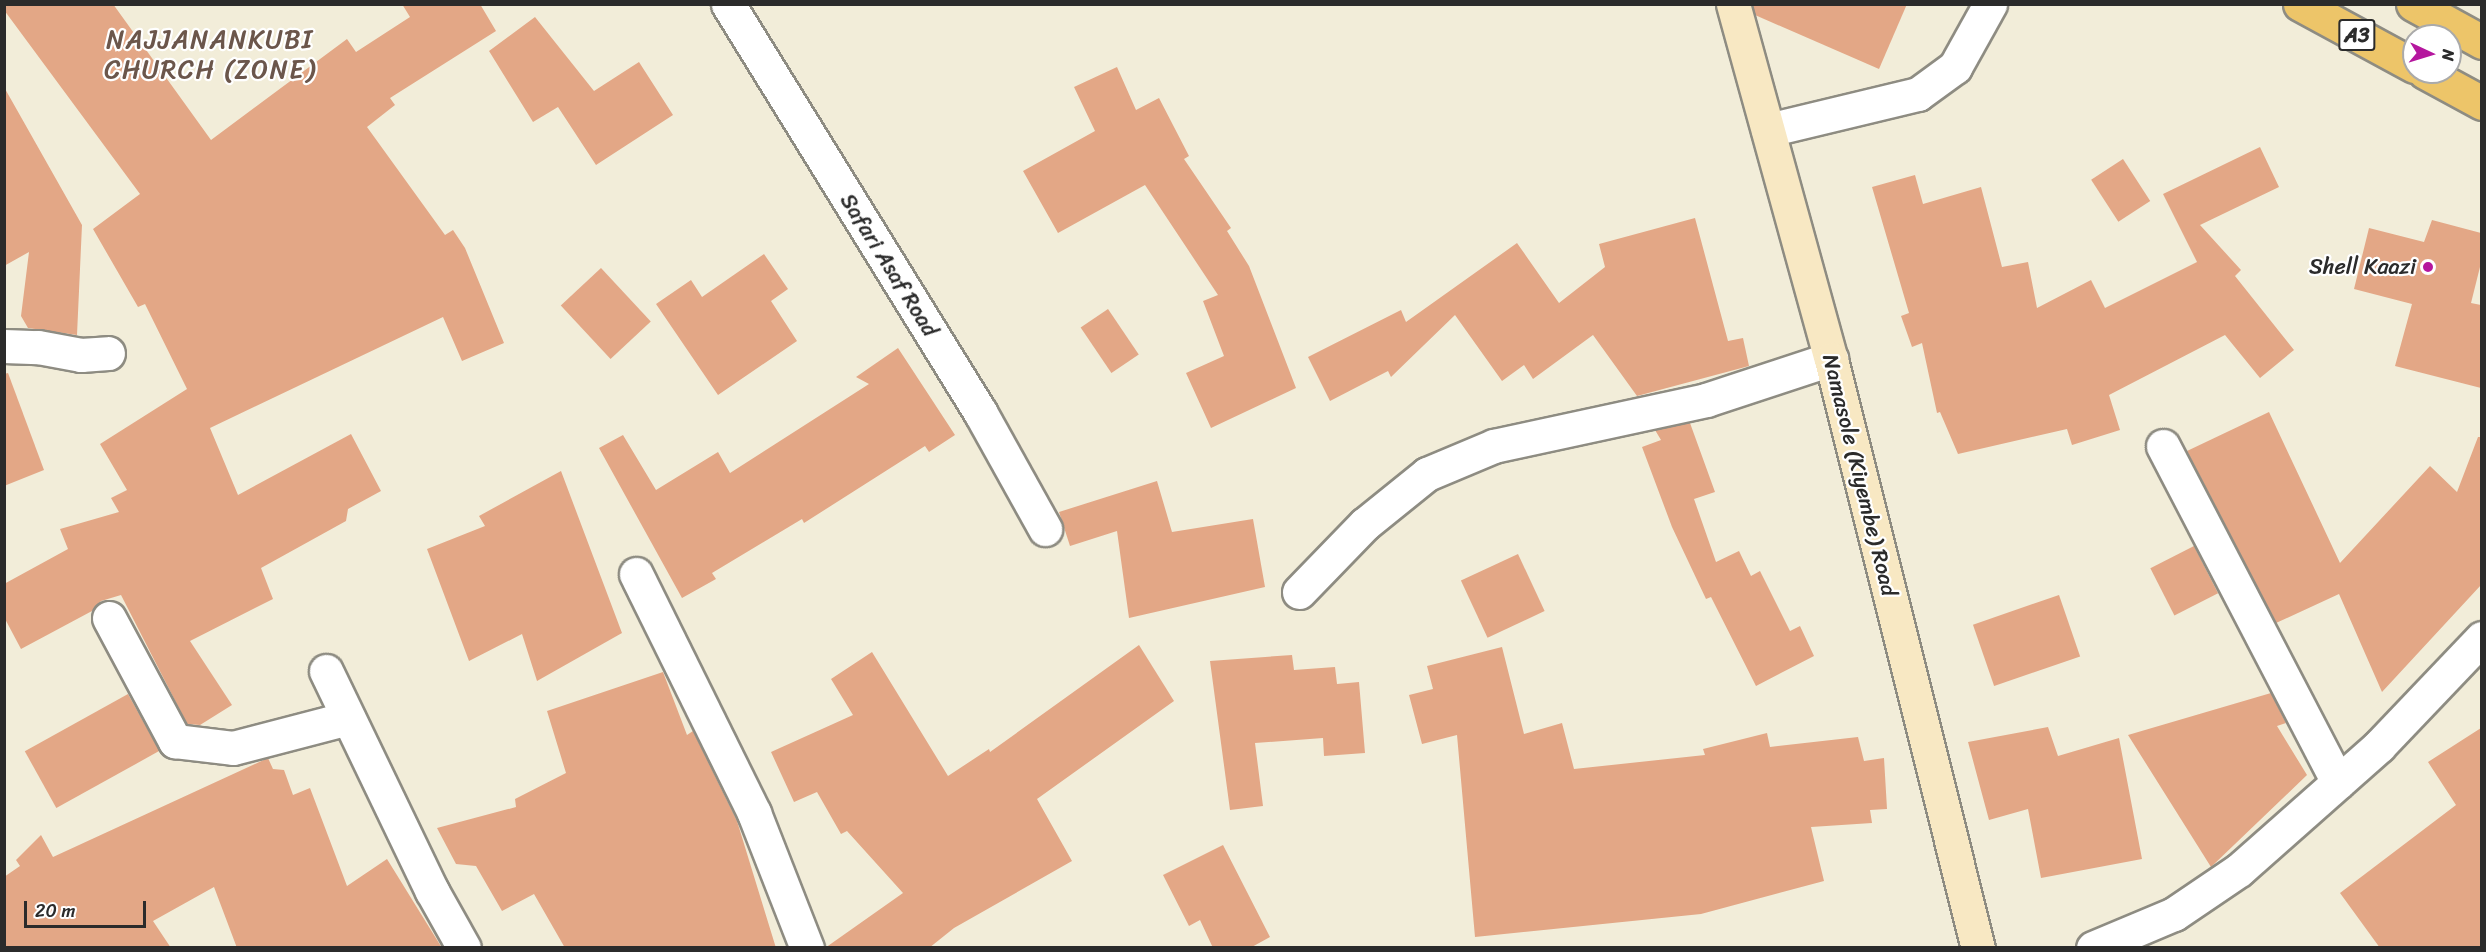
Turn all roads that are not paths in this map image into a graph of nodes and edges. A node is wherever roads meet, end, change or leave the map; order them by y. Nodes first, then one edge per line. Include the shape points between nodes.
1 (728, 4) edge
2 (1733, 4) edge
3 (1990, 4) edge
4 (2300, 4) edge
5 (2413, 4) edge
6 (2481, 42) edge
7 (2402, 59) edge
8 (2447, 84) edge
9 (2481, 103) edge
10 (1768, 130) junction
11 (4, 346) edge
12 (108, 354) dead end
13 (1831, 359) junction
14 (2163, 446) dead end
15 (1045, 529) dead end
16 (636, 574) dead end
17 (1299, 592) dead end
18 (109, 618) dead end
19 (2481, 638) edge
20 (326, 671) dead end
21 (348, 718) junction
22 (2338, 782) junction
23 (464, 948) edge
24 (807, 948) edge
25 (1978, 948) edge
26 (2093, 948) edge

1 - 15 street, Safari Asaf Road via 980,412
2 - 10 main road, Namasole (Kiyembe) Road
3 - 10 street via 1955,67 1918,94
4 - 7 main road, A3
5 - 6 main road
8 - 9 main road
10 - 13 main road, Namasole (Kiyembe) Road
11 - 12 street via 38,346 81,355
13 - 17 street via 1706,400 1494,446 1427,474 1365,524
13 - 25 main road, Namasole (Kiyembe) Road
14 - 22 street
16 - 24 street via 754,813
18 - 21 street via 175,741 233,748
19 - 22 street via 2379,746
20 - 21 street
21 - 23 street
22 - 26 street via 2214,890 2164,919

